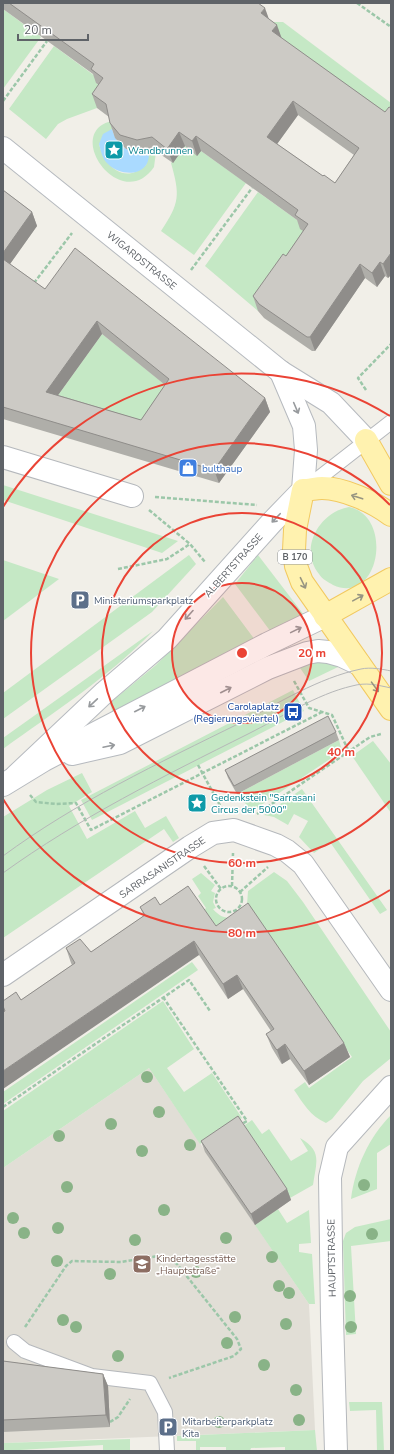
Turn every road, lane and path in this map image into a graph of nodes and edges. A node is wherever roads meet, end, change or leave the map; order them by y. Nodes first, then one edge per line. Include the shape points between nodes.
1 (357, 3) edge
2 (391, 28) edge
3 (47, 41) edge
4 (3, 101) edge
5 (3, 148) edge
6 (252, 188) edge
7 (86, 215) junction
8 (178, 288) junction
9 (30, 289) edge
10 (391, 344) edge
11 (281, 372) junction
12 (366, 390) dead end
13 (391, 422) edge
14 (366, 440) junction
15 (3, 458) edge
16 (391, 484) edge
17 (303, 490) junction
18 (132, 496) junction
19 (258, 505) dead end
20 (391, 515) edge
21 (190, 544) junction
22 (208, 566) dead end
23 (118, 569) dead end
24 (391, 579) edge
25 (325, 616) junction
26 (359, 664) junction
27 (292, 677) dead end
28 (391, 709) edge
29 (322, 712) junction
30 (381, 734) dead end
31 (349, 752) junction
32 (44, 760) junction
33 (198, 764) dead end
34 (325, 768) junction
35 (328, 772) dead end
36 (202, 773) junction
37 (9, 781) edge
38 (234, 830) junction
39 (190, 847) junction
40 (287, 851) junction
41 (232, 886) junction
42 (221, 889) junction
43 (240, 892) junction
44 (3, 975) edge
45 (391, 990) edge
46 (163, 997) junction
47 (210, 1011) dead end
48 (391, 1087) edge
49 (3, 1107) edge
50 (235, 1128) edge
51 (14, 1342) joint
52 (150, 1384) junction
53 (110, 1422) dead end
54 (167, 1451) edge
55 (336, 1451) edge

1 - 2 path
3 - 4 path
5 - 7 main road, WIGARDSTRASSE
6 - 8 path
7 - 8 main road, WIGARDSTRASSE
7 - 9 path
8 - 11 main road, WIGARDSTRASSE
10 - 12 path via 358,378
11 - 14 main road, WIGARDSTRASSE via 331,403
11 -> 17 main road, WIGARDSTRASSE via 304,426 306,450
13 - 14 lane, ALBERTSTRASSE
14 - 16 main road
14 - 17 lane, ALBERTSTRASSE
15 - 18 main road
20 -> 17 main road via 374,503 356,496 322,488
17 -> 25 main road, B 170 via 295,530 296,566 308,593
17 -> 37 main road, ALBERTSTRASSE via 167,639 105,692
18 - 19 path
18 - 21 path
21 - 22 path
21 - 23 path via 167,559
25 -> 24 main road
25 - 26 main road, B 170
32 -> 25 main road
26 -> 28 main road, B 170
32 -> 26 main road via 120,743 268,668 307,653 328,652
27 - 29 path via 309,708
29 - 31 path via 332,715
29 - 36 path
30 - 31 path via 370,737
31 - 34 path
32 - 37 main road
33 - 36 path
34 - 35 path
34 - 38 path
36 - 37 path via 91,830 76,803 36,802
36 - 38 path
38 - 39 main road, SARRASANISTRASSE via 213,833
38 - 40 main road, SARRASANISTRASSE
38 - 41 path
39 - 42 path
39 - 44 main road, SARRASANISTRASSE
40 - 43 path
40 - 45 main road, SARRASANISTRASSE via 303,864
41 - 42 path
41 - 43 path
42 - 43 path via 216,901 226,912 232,912 240,907
46 - 47 path via 189,980
46 - 49 path
46 - 50 path via 247,1121
48 - 55 main road, HAUPTSTRASSE via 337,1146 330,1176
51 - 52 lane via 25,1351 92,1376
51 - 52 path via 72,1261 121,1262 164,1256 177,1264 237,1339 241,1349 227,1359
52 - 53 path via 138,1390 118,1417
52 - 54 lane via 165,1412

